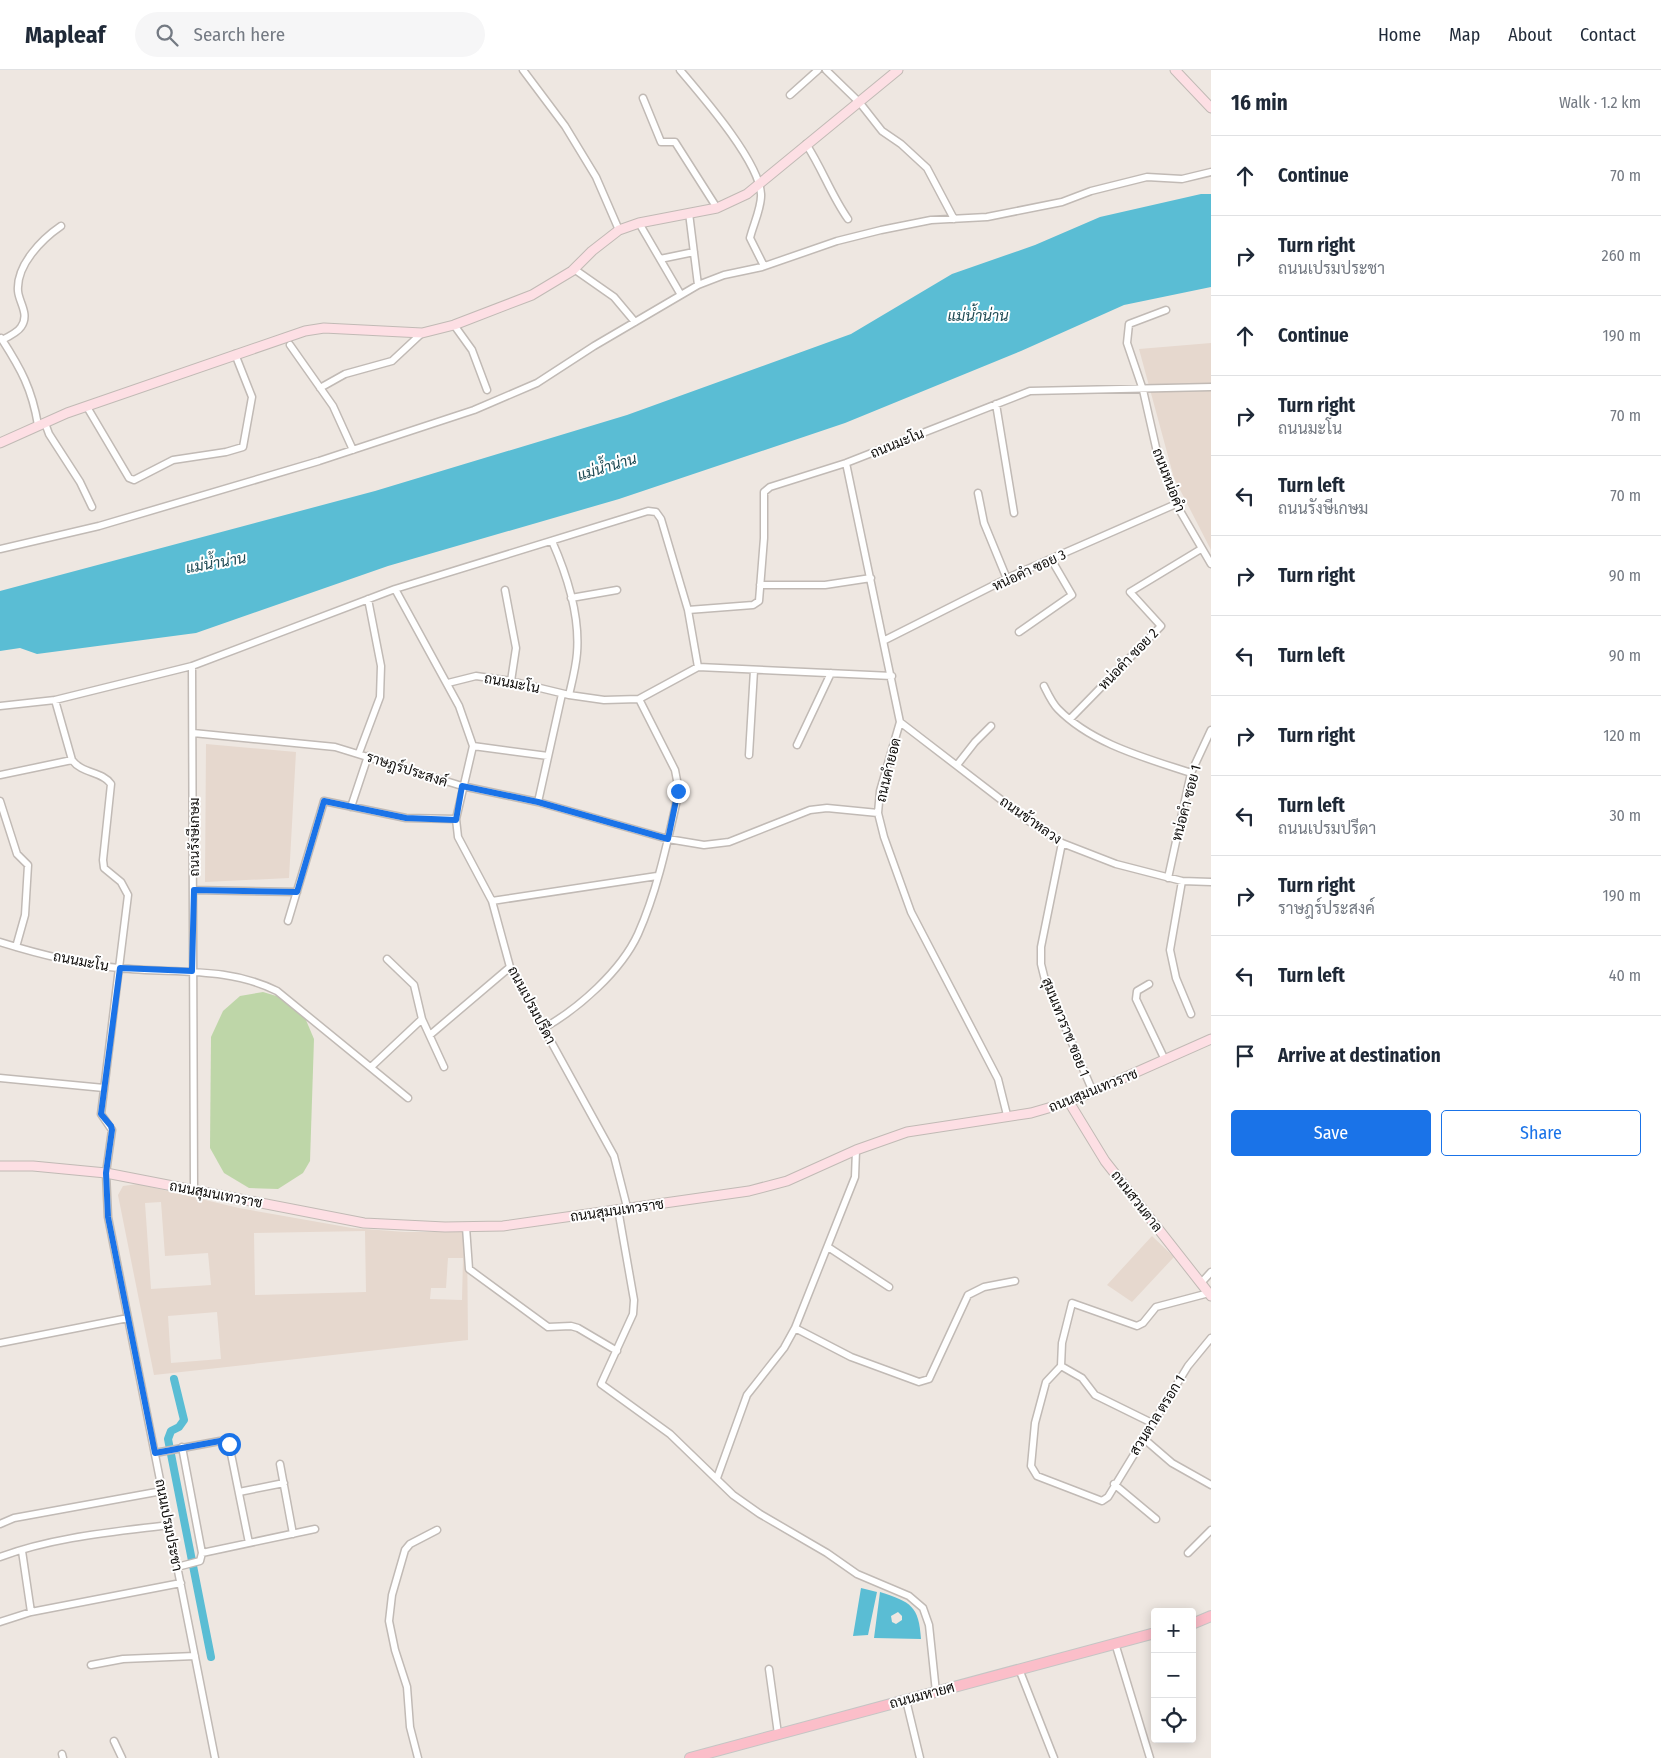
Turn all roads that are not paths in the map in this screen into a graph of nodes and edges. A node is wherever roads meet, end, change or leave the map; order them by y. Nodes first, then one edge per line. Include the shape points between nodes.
1 (523, 70) edge
2 (680, 70) edge
3 (818, 70) edge
4 (826, 70) edge
5 (898, 70) edge
6 (1175, 70) edge
7 (790, 95) dead end
8 (643, 98) dead end
9 (860, 103) junction
10 (1211, 108) edge
11 (806, 144) junction
12 (1211, 172) edge
13 (759, 182) junction
14 (717, 208) junction
15 (689, 213) junction
16 (848, 219) dead end
17 (954, 220) junction
18 (639, 224) junction
19 (61, 226) dead end
20 (619, 230) junction
21 (694, 252) junction
22 (660, 259) junction
23 (764, 266) junction
24 (574, 269) junction
25 (698, 285) junction
26 (681, 295) junction
27 (1166, 310) dead end
28 (635, 322) junction
29 (454, 325) junction
30 (422, 333) junction
31 (1, 338) edge
32 (290, 345) dead end
33 (235, 354) junction
34 (1211, 387) edge
35 (320, 388) junction
36 (487, 390) dead end
37 (1143, 390) junction
38 (996, 404) junction
39 (87, 406) junction
40 (41, 424) junction
41 (0, 443) edge
42 (352, 450) junction
43 (846, 463) junction
44 (978, 493) dead end
45 (1176, 504) junction
46 (92, 507) dead end
47 (1014, 513) dead end
48 (552, 541) junction
49 (0, 549) edge
50 (1201, 549) junction
51 (1051, 559) junction
52 (1211, 564) edge
53 (871, 578) junction
54 (1007, 579) junction
55 (760, 585) junction
56 (395, 589) junction
57 (505, 590) dead end
58 (617, 590) dead end
59 (571, 598) junction
60 (368, 599) junction
61 (688, 610) junction
62 (1019, 632) dead end
63 (884, 640) junction
64 (192, 666) junction
65 (698, 667) junction
66 (754, 670) junction
67 (831, 673) junction
68 (892, 676) junction
69 (511, 681) junction
70 (448, 683) junction
71 (1044, 686) dead end
72 (566, 695) junction
73 (639, 699) junction
74 (55, 700) junction
75 (0, 706) edge
76 (1070, 719) junction
77 (900, 722) junction
78 (991, 726) dead end
79 (1211, 730) edge
80 (194, 733) junction
81 (797, 745) dead end
82 (473, 746) junction
83 (359, 753) junction
84 (749, 755) dead end
85 (368, 756) junction
86 (548, 756) junction
87 (72, 760) junction
88 (956, 765) junction
89 (1191, 773) junction
90 (0, 775) edge
91 (462, 786) junction
92 (0, 801) edge
93 (538, 802) junction
94 (351, 807) junction
95 (878, 812) junction
96 (456, 820) junction
97 (668, 839) junction
98 (1062, 843) junction
99 (657, 876) junction
100 (1168, 878) junction
101 (1182, 880) junction
102 (1211, 882) edge
103 (194, 890) junction
104 (297, 892) junction
105 (492, 901) junction
106 (288, 921) dead end
107 (0, 942) edge
108 (16, 947) junction
109 (387, 959) dead end
110 (510, 967) junction
111 (120, 968) junction
112 (192, 971) junction
113 (1149, 984) dead end
114 (1191, 1014) dead end
115 (422, 1019) junction
116 (544, 1028) junction
117 (430, 1035) junction
118 (1211, 1039) edge
119 (1165, 1060) junction
120 (444, 1066) dead end
121 (371, 1067) junction
122 (0, 1078) edge
123 (104, 1088) junction
124 (1093, 1092) junction
125 (408, 1098) dead end
126 (1069, 1102) junction
127 (1007, 1116) junction
128 (856, 1150) junction
129 (0, 1166) edge
130 (106, 1173) junction
131 (194, 1189) junction
132 (622, 1208) junction
133 (466, 1227) junction
134 (828, 1247) junction
135 (1211, 1272) edge
136 (1015, 1281) dead end
137 (1201, 1283) junction
138 (888, 1287) dead end
139 (1210, 1294) edge
140 (128, 1318) junction
141 (795, 1328) junction
142 (1211, 1338) edge
143 (0, 1343) edge
144 (617, 1351) junction
145 (1061, 1366) junction
146 (1152, 1423) junction
147 (1142, 1438) junction
148 (182, 1447) junction
149 (155, 1453) junction
150 (280, 1464) dead end
151 (716, 1478) junction
152 (284, 1483) junction
153 (1114, 1484) junction
154 (1211, 1485) edge
155 (162, 1491) junction
156 (239, 1492) junction
157 (1156, 1519) dead end
158 (0, 1524) edge
159 (169, 1525) junction
160 (315, 1529) dead end
161 (437, 1530) dead end
162 (1211, 1530) edge
163 (293, 1534) junction
164 (249, 1543) junction
165 (22, 1551) junction
166 (202, 1553) junction
167 (1188, 1553) dead end
168 (0, 1557) edge
169 (178, 1567) junction
170 (181, 1583) junction
171 (31, 1612) junction
172 (1211, 1616) edge
173 (0, 1622) edge
174 (1196, 1622) edge
175 (1151, 1634) edge
176 (1115, 1643) junction
177 (195, 1656) junction
178 (91, 1665) dead end
179 (769, 1668) dead end
180 (1019, 1669) junction
181 (936, 1692) junction
182 (906, 1700) junction
183 (778, 1734) junction
184 (114, 1741) dead end
185 (122, 1758) edge
186 (215, 1758) edge
187 (418, 1758) edge
188 (690, 1758) edge
189 (920, 1758) edge
190 (1054, 1758) edge
191 (1150, 1758) edge

1 - 20 street via 596,177
2 - 13 street via 730,133
3 - 7 street
4 - 9 street
5 - 9 street
6 - 10 street
8 - 14 street via 662,142 675,142
9 - 11 street
9 - 17 street via 882,131 927,168
11 - 13 street
11 - 16 street via 820,165 833,198
12 - 17 street via 1182,178 1147,176 1062,202
13 - 14 street via 747,194
13 - 23 street via 762,196 750,238
14 - 15 street
15 - 18 street
15 - 21 street
17 - 23 street via 931,220 881,230
18 - 20 street
18 - 22 street
19 - 31 street via 43,238 20,276 18,289 25,310 21,328
20 - 24 street
21 - 22 street
21 - 25 street
22 - 26 street
23 - 25 street
24 - 28 street via 614,297
24 - 29 street via 532,295
25 - 26 street
26 - 28 street
27 - 37 street, ถนนหน่อคำ via 1129,324 1127,343
28 - 42 street via 537,383 474,410
29 - 30 street
29 - 36 street via 472,350
30 - 33 street via 324,328
30 - 35 street via 392,360 345,374
31 - 40 street via 31,388
32 - 35 street
33 - 39 street
33 - 39 street via 252,397 242,447 173,460 134,480 129,478
34 - 37 street, ถนนมะโน
35 - 42 street via 333,406
37 - 38 street, ถนนมะโน via 1030,391
37 - 45 street, ถนนหน่อคำ via 1156,452
38 - 43 street, ถนนมะโน
38 - 47 street
39 - 40 street
40 - 41 street
40 - 46 street via 80,482
42 - 49 street via 99,526
43 - 53 street, ถนนคำยอด
43 - 55 street, ถนนมะโน via 770,487 764,492
44 - 54 street via 984,523
45 - 50 street, ถนนหน่อคำ
45 - 51 street, หน่อคำ ซอย 3
48 - 56 street
48 - 59 street via 565,571
48 - 61 street via 648,511 656,512 661,519
50 - 52 street, ถนนหน่อคำ
50 - 76 street, หน่อคำ ซอย 2 via 1130,592 1161,626
51 - 54 street, หน่อคำ ซอย 3
51 - 62 street via 1072,594
53 - 55 street via 825,585
53 - 63 street, ถนนคำยอด
54 - 63 street, หน่อคำ ซอย 3
55 - 61 street, ถนนมะโน via 759,600 753,605
56 - 60 street
56 - 70 street
57 - 69 street via 516,648
58 - 59 street
59 - 72 street via 577,653
60 - 64 street
60 - 83 street via 381,666 380,697
61 - 65 street
63 - 68 street, ถนนคำยอด
64 - 74 street
64 - 80 street, ถนนรังษีเกษม
65 - 66 street
65 - 73 street, ถนนมะโน
66 - 67 street
66 - 84 street
67 - 68 street
67 - 81 street
68 - 77 street, ถนนคำยอด
69 - 70 street, ถนนมะโน via 476,676
69 - 72 street, ถนนมะโน
70 - 82 street
71 - 76 street via 1057,708
72 - 73 street, ถนนมะโน via 604,700
72 - 86 street
73 - 97 street via 678,780
74 - 75 street
74 - 87 street
76 - 89 street via 1134,753
77 - 88 street, ถนนข้าหลวง
77 - 95 street, ถนนคำยอด via 880,791
78 - 88 street
79 - 89 street, หน่อคำ ซอย 1
80 - 83 street, ราษฎร์ประสงค์ via 335,747
80 - 103 street, ถนนรังษีเกษม
82 - 86 street
82 - 91 street, ถนนเปรมปรีดา
83 - 85 street, ราษฎร์ประสงค์
85 - 91 street, ราษฎร์ประสงค์ via 422,776
85 - 94 street
86 - 93 street
87 - 90 street
87 - 111 street, ถนนเปรมประชา via 78,767 107,779 111,784 103,860 104,868 121,882 128,895
88 - 98 street, ถนนข้าหลวง
89 - 100 street, หน่อคำ ซอย 1
91 - 93 street, ราษฎร์ประสงค์
91 - 96 street, ถนนเปรมปรีดา
92 - 108 street via 17,854 28,865 25,915
93 - 97 street, ราษฎร์ประสงค์
94 - 96 street via 406,818
94 - 104 street via 324,801
95 - 97 street, ราษฎร์ประสงค์ via 810,810 729,842 704,845
95 - 127 street, ถนนคำยอด via 911,912 998,1078
96 - 105 street, ถนนเปรมปรีดา via 458,837
97 - 99 street
98 - 100 street, ถนนข้าหลวง via 1116,864
98 - 124 street, สุมนเทวราช ซอย 1 via 1041,947 1041,964
99 - 105 street
99 - 116 street via 637,935 606,981 563,1017
100 - 101 street, ถนนข้าหลวง
101 - 102 street, ถนนข้าหลวง
101 - 114 street via 1170,950 1176,978
103 - 104 street
103 - 112 street, ถนนรังษีเกษม
104 - 106 street
105 - 110 street, ถนนเปรมปรีดา
107 - 108 street, ถนนมะโน
108 - 111 street, ถนนมะโน
109 - 115 street via 414,985
110 - 116 street, ถนนเปรมปรีดา
110 - 117 street
111 - 112 street, ถนนมะโน
111 - 123 street, ถนนเปรมประชา
112 - 121 street, ถนนมะโน via 239,976 277,991
112 - 131 street, ถนนรังษีเกษม
113 - 119 street via 1137,991 1136,999
115 - 117 street
115 - 121 street
116 - 132 street, ถนนเปรมปรีดา via 614,1156
117 - 120 street
118 - 119 street, ถนนสุมนเทวราช
119 - 124 street, ถนนสุมนเทวราช
121 - 125 street, ถนนมะโน
122 - 123 street
123 - 130 street, ถนนเปรมประชา via 101,1114 112,1130
124 - 126 street, ถนนสุมนเทวราช
126 - 127 street, ถนนสุมนเทวราช via 1031,1114
126 - 137 street, ถนนสวนตาล via 1106,1161
127 - 128 street, ถนนสุมนเทวราช via 907,1132
128 - 132 street, ถนนสุมนเทวราช via 787,1181 749,1191
128 - 134 street via 855,1177
129 - 130 street, ถนนสุมนเทวราช
130 - 131 street, ถนนสุมนเทวราช
130 - 140 street, ถนนเปรมประชา via 108,1217
131 - 133 street, ถนนสุมนเทวราช via 364,1223
132 - 133 street, ถนนสุมนเทวราช via 503,1226
132 - 144 street, ถนนเปรมปรีดา via 634,1300 633,1314
133 - 144 street via 470,1269 548,1327 578,1328
134 - 138 street
134 - 141 street
135 - 137 street
136 - 141 street via 968,1294 929,1380 919,1382 851,1357
137 - 139 street, ถนนสวนตาล
139 - 145 street via 1156,1307 1137,1326 1072,1303 1062,1343
140 - 143 street
140 - 149 street, ถนนเปรมประชา
141 - 151 street via 784,1348 746,1396
142 - 146 street, สวนตาล ตรอก 1 via 1188,1366
144 - 151 street, ถนนเปรมปรีดา via 601,1384 670,1434
145 - 146 street via 1082,1378 1095,1396
145 - 153 street, สวนตาล ตรอก 1 via 1046,1382 1036,1423 1031,1466 1037,1476 1102,1501 1108,1497
146 - 147 street, สวนตาล ตรอก 1
147 - 153 street, สวนตาล ตรอก 1
147 - 154 street via 1172,1463
148 - 149 street
148 - 156 street via 220,1441 229,1444
148 - 166 street
149 - 155 street, ถนนเปรมประชา
150 - 152 street
151 - 181 street via 760,1514 857,1574 909,1596 923,1608 929,1625
152 - 156 street
152 - 163 street
153 - 157 street
155 - 158 street via 14,1518
155 - 159 street, ถนนเปรมประชา
156 - 164 street
159 - 165 street
159 - 169 street, ถนนเปรมประชา
160 - 163 street
161 - 187 street via 405,1550 388,1622 407,1688 410,1727
162 - 167 street
163 - 164 street
164 - 166 street
165 - 168 street
165 - 171 street
166 - 169 street via 200,1561
169 - 170 street, ถนนเปรมประชา
170 - 171 street
170 - 177 street, ถนนเปรมประชา
171 - 173 street
172 - 174 main road
175 - 176 main road, ถนนมหายศ
176 - 180 main road, ถนนมหายศ
176 - 191 street
177 - 178 street via 123,1659
177 - 186 street, ถนนเปรมประชา
179 - 183 street
180 - 181 main road, ถนนมหายศ
180 - 190 street
181 - 182 main road, ถนนมหายศ
182 - 183 main road, ถนนมหายศ
182 - 189 street
183 - 188 main road, ถนนมหายศ
184 - 185 street

